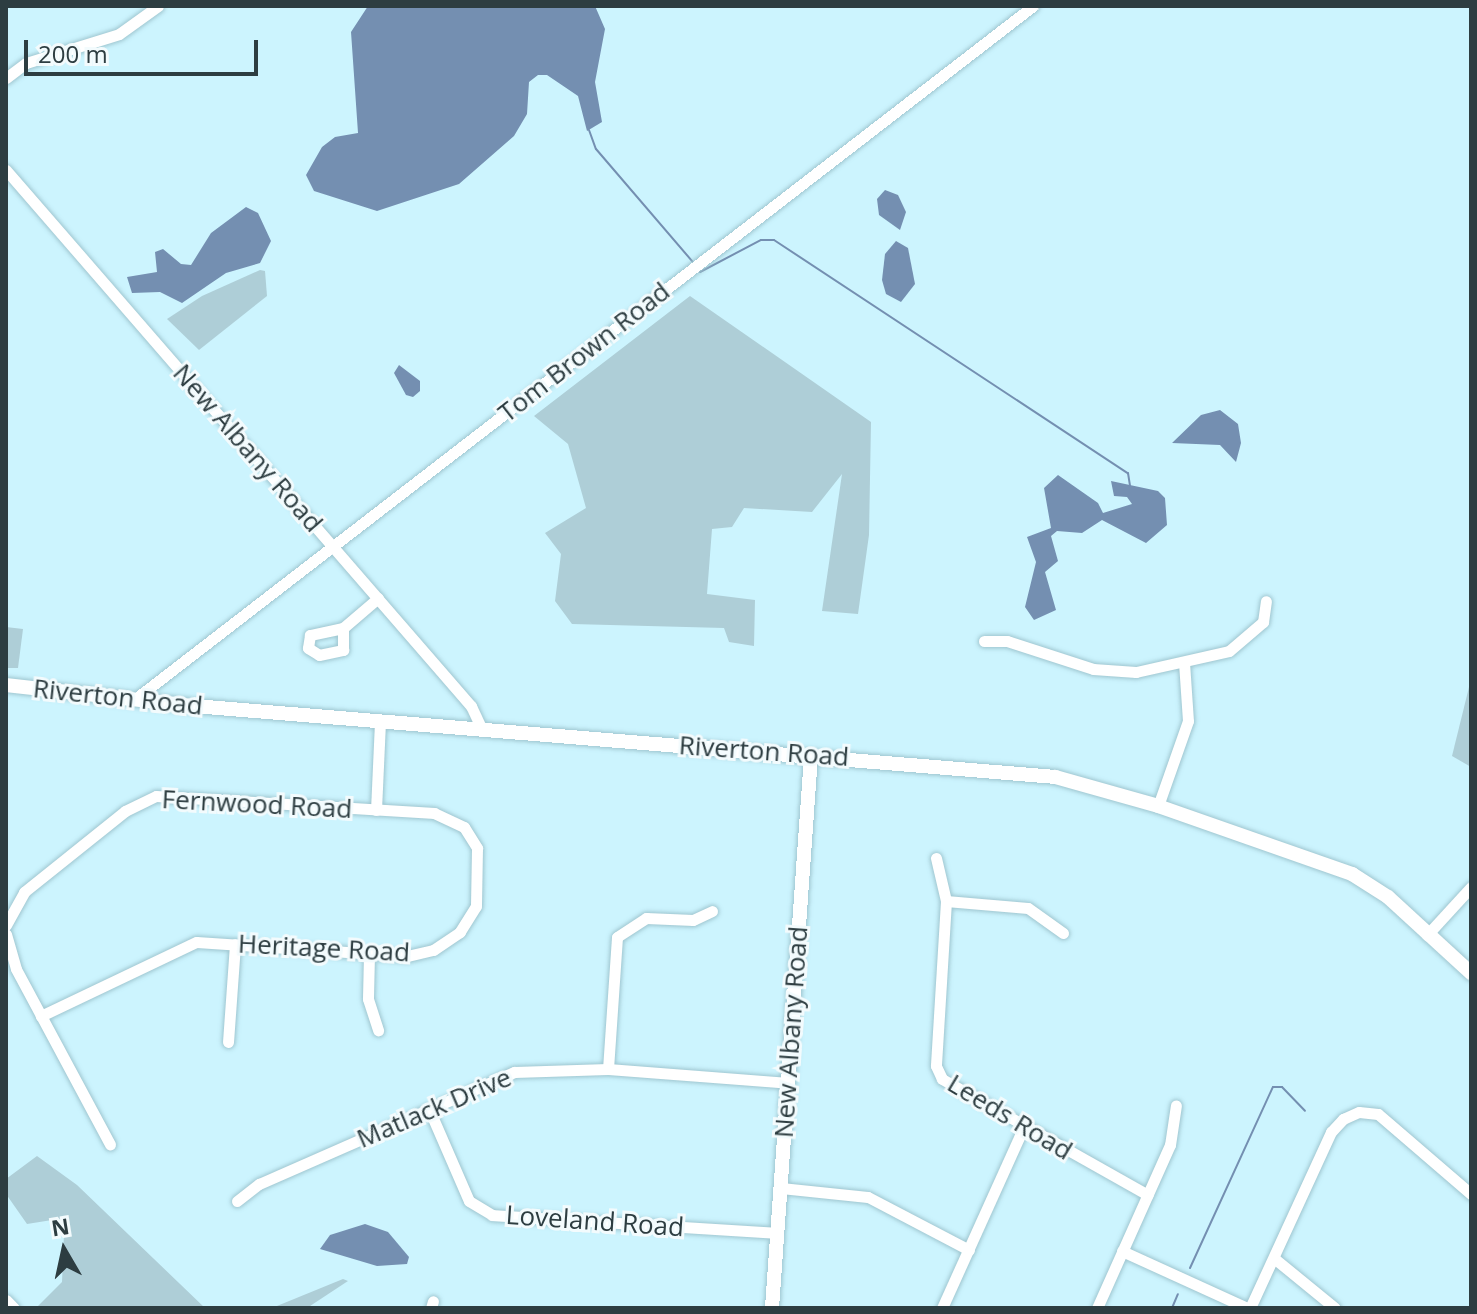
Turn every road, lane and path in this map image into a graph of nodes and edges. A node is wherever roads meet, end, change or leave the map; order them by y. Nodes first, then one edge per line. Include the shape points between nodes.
1 (158, 6) edge
2 (1033, 6) edge
3 (6, 78) edge
4 (7, 173) edge
5 (332, 545) junction
6 (378, 598) junction
7 (1266, 601) dead end
8 (343, 628) dead end
9 (984, 641) dead end
10 (1184, 663) junction
11 (6, 685) edge
12 (135, 699) junction
13 (380, 722) junction
14 (482, 730) junction
15 (811, 756) junction
16 (1158, 806) junction
17 (376, 810) junction
18 (936, 858) dead end
19 (1471, 887) edge
20 (946, 901) junction
21 (712, 911) dead end
22 (6, 925) edge
23 (1063, 933) dead end
24 (6, 934) edge
25 (1427, 935) junction
26 (235, 944) junction
27 (369, 954) junction
28 (1471, 973) edge
29 (41, 1016) junction
30 (378, 1030) dead end
31 (228, 1042) dead end
32 (608, 1069) junction
33 (788, 1083) junction
34 (1176, 1105) dead end
35 (429, 1109) junction
36 (1023, 1129) junction
37 (110, 1144) dead end
38 (781, 1188) junction
39 (1471, 1194) edge
40 (1148, 1195) junction
41 (237, 1201) dead end
42 (777, 1233) junction
43 (969, 1250) junction
44 (1122, 1251) junction
45 (1275, 1259) junction
46 (6, 1300) edge
47 (14, 1308) edge
48 (772, 1308) edge
49 (942, 1308) edge
50 (1097, 1308) edge
51 (1249, 1308) edge
52 (1335, 1308) edge

1 - 3 street via 119,34 26,63
2 - 5 street, Tom Brown Road
4 - 5 street, New Albany Road
5 - 6 street, New Albany Road
5 - 12 street, Tom Brown Road
6 - 8 street
6 - 14 street, New Albany Road via 471,706
7 - 10 street via 1263,622 1249,637 1229,651
9 - 10 street via 1007,641 1121,673
10 - 16 street via 1188,721
11 - 12 main road, Riverton Road
12 - 13 main road, Riverton Road
13 - 14 main road, Riverton Road
13 - 17 street, Fernwood Road
14 - 15 main road, Riverton Road
15 - 16 main road, Riverton Road via 1031,773
15 - 33 main road, New Albany Road
16 - 25 main road, Riverton Road via 1352,874 1388,897
17 - 22 street, Fernwood Road via 156,796 125,811 24,892
17 - 27 street, Heritage Road via 434,813 464,827 477,848 479,890 470,920 433,950 407,956
18 - 20 street, Leeds Road
19 - 25 street
20 - 23 street via 1028,908
20 - 36 street, Leeds Road via 938,1073 955,1091
21 - 32 street via 693,920 646,918 617,937
24 - 29 street via 16,969
25 - 28 main road, Riverton Road
26 - 27 street, Heritage Road
26 - 29 street, Heritage Road via 206,941 178,948
26 - 31 street
27 - 30 street via 368,999
29 - 37 street
32 - 33 street, Matlack Drive
32 - 35 street, Matlack Drive via 514,1072
33 - 38 main road, New Albany Road
34 - 40 street via 1174,1136
35 - 41 street, Matlack Drive via 259,1184
35 - 42 street, Loveland Road via 469,1201 492,1215
36 - 40 street, Leeds Road
36 - 43 street
38 - 42 main road, New Albany Road
38 - 43 street via 868,1197
39 - 45 street via 1395,1125 1378,1114 1359,1112 1331,1132
40 - 44 street
42 - 48 main road, New Albany Road
43 - 49 street
44 - 50 street
44 - 51 street
45 - 51 street
45 - 52 street
46 - 47 street

